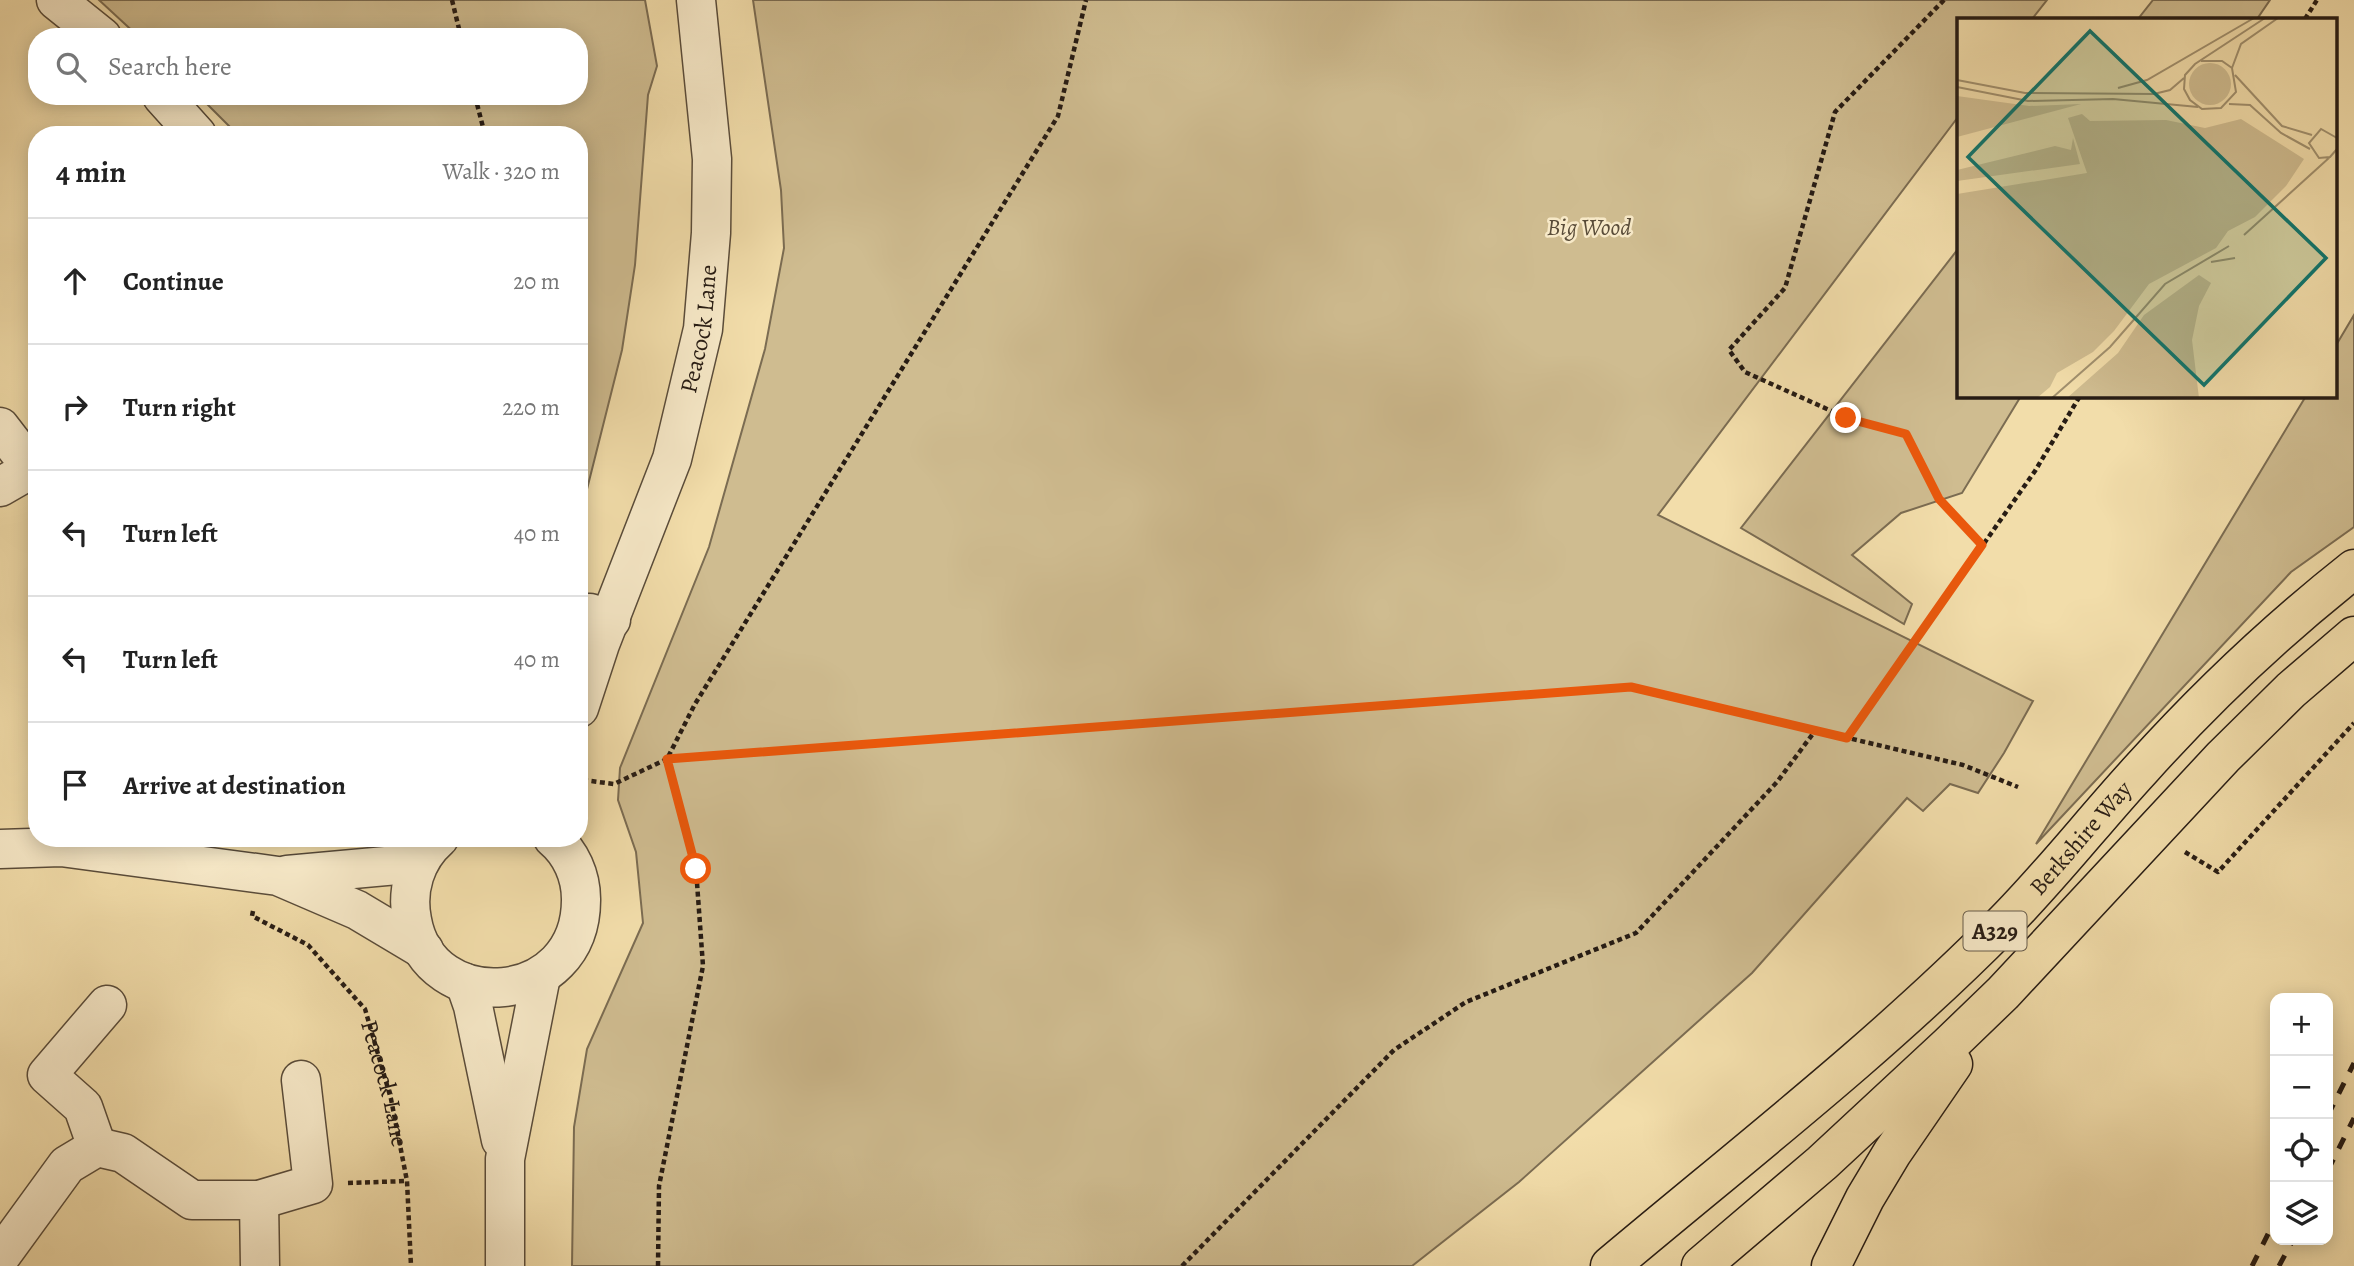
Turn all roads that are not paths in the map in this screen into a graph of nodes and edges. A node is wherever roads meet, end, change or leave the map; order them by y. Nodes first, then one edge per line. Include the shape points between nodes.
1 (56, 0) edge
2 (696, 0) edge
3 (91, 28) edge
4 (170, 105) edge
5 (189, 126) edge
6 (0, 427) edge
7 (28, 462) edge
8 (28, 474) edge
9 (0, 486) edge
10 (2354, 569) edge
11 (2354, 636) edge
12 (592, 638) edge
13 (588, 660) edge
14 (562, 847) edge
15 (0, 849) edge
16 (429, 850) edge
17 (278, 876) junction
18 (424, 950) junction
19 (541, 976) junction
20 (465, 983) junction
21 (2003, 993) junction
22 (107, 1005) dead end
23 (301, 1080) dead end
24 (97, 1147) junction
25 (505, 1159) junction
26 (259, 1200) junction
27 (0, 1257) edge
28 (260, 1266) edge
29 (505, 1266) edge
30 (1610, 1266) edge
31 (1702, 1266) edge
32 (1830, 1266) edge

1 - 3 street
2 - 12 street, Peacock Lane via 712,159 703,329 672,459
4 - 5 street
6 - 7 street
8 - 9 street
10 - 30 highway, Berkshire Way / A329 via 2211,695 2002,925 1898,1024
11 - 21 highway, Berkshire Way / A329 via 2223,757
12 - 13 street, Peacock Lane
14 - 19 street via 581,889 581,914 574,938 560,960
15 - 17 street via 61,847
16 - 17 street via 328,873
16 - 18 street via 411,884 409,907
17 - 18 street via 357,909
18 - 20 street via 442,970
19 - 20 street via 517,986 490,988
19 - 25 street
20 - 25 street
21 - 31 highway, Berkshire Way / A329 via 1886,1105
21 - 32 highway, A329 via 1892,1153
22 - 24 street via 47,1076 83,1107
23 - 26 street via 313,1184
24 - 26 street via 123,1153 192,1200
24 - 27 street via 67,1165
25 - 29 street
26 - 28 street

